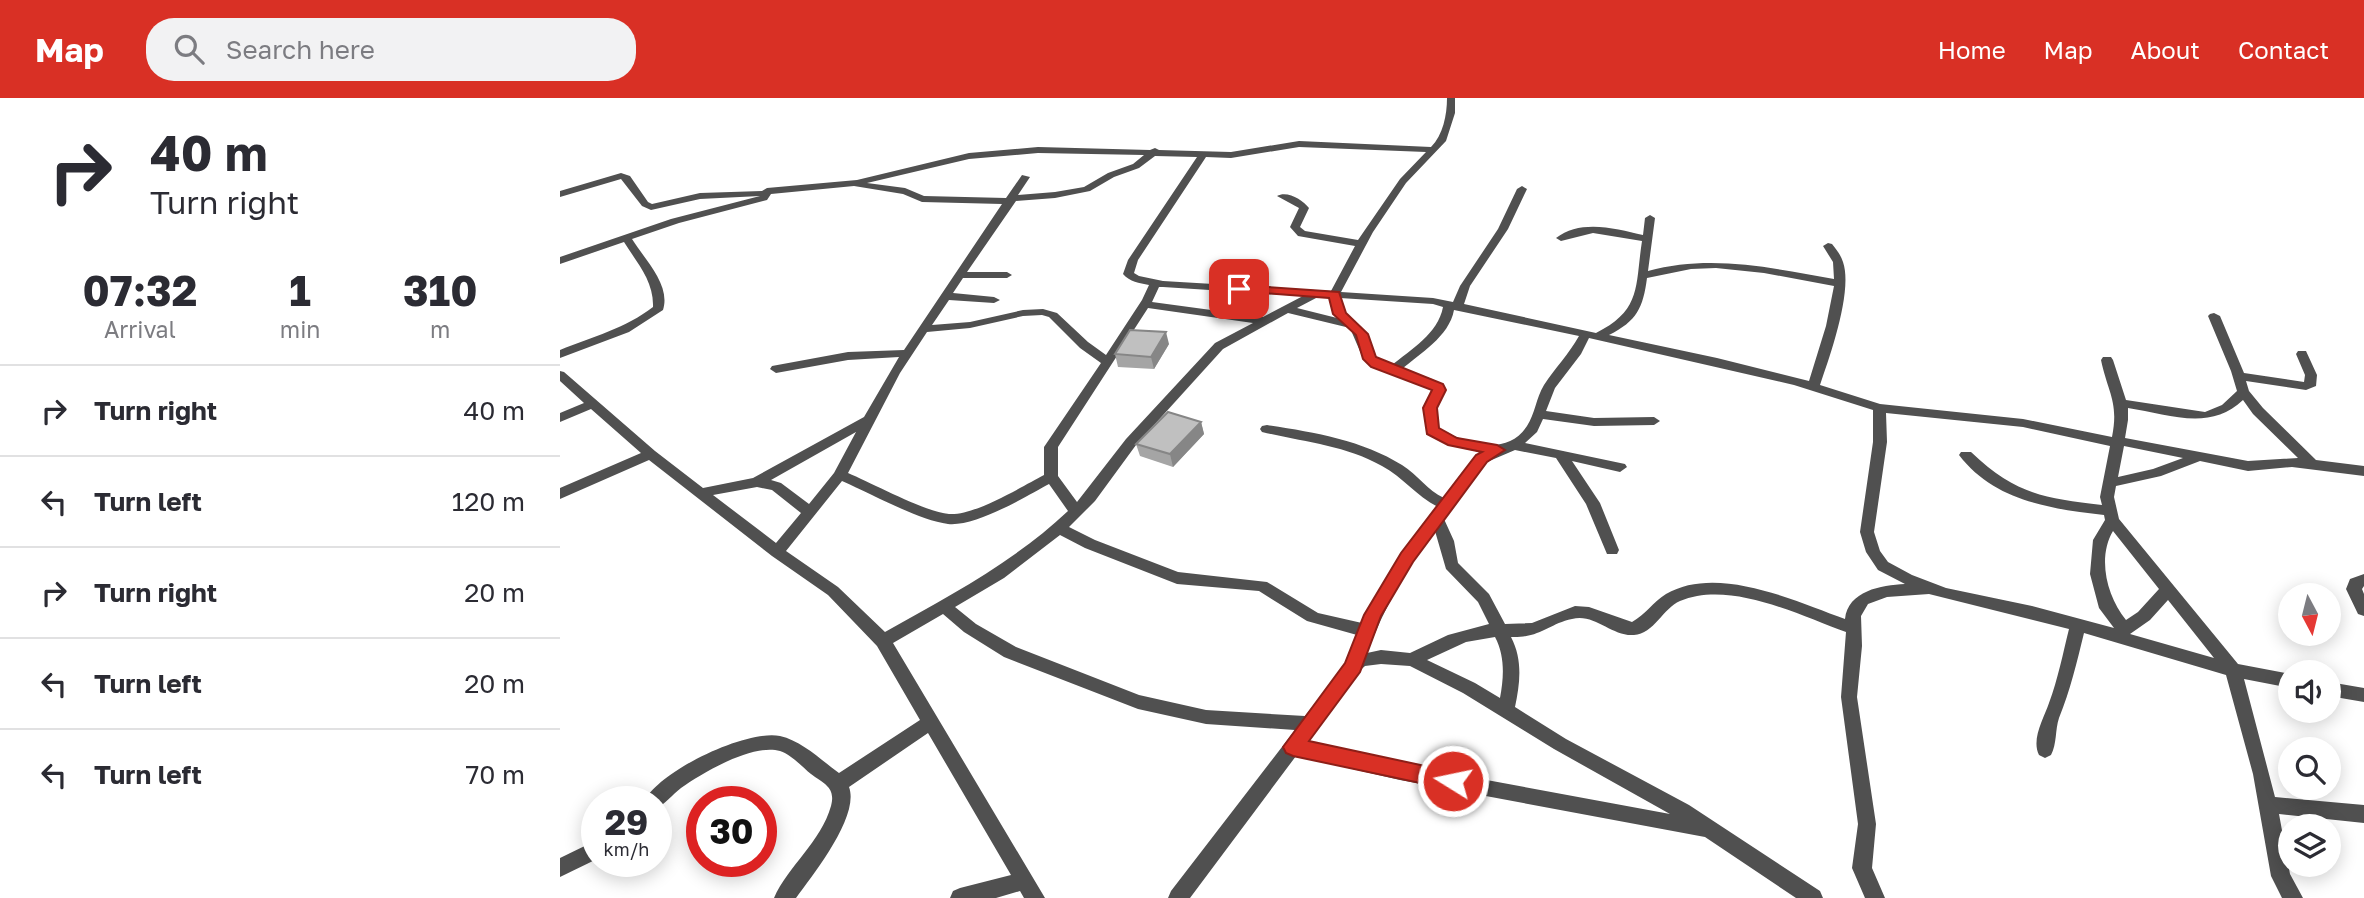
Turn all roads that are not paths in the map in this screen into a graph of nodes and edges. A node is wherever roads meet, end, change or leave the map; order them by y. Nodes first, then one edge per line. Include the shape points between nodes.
1 (1451, 98) edge
2 (1434, 150) junction
3 (1155, 152) junction
4 (1204, 153) junction
5 (1026, 177) dead end
6 (852, 184) junction
7 (1522, 190) dead end
8 (764, 193) junction
9 (560, 194) edge
10 (1282, 196) dead end
11 (1012, 199) junction
12 (1650, 218) dead end
13 (626, 238) junction
14 (1561, 238) dead end
15 (1647, 239) junction
16 (1362, 244) junction
17 (1828, 246) dead end
18 (560, 261) edge
19 (958, 275) junction
20 (1007, 275) dead end
21 (1642, 276) junction
22 (1155, 283) junction
23 (1838, 283) junction
24 (1316, 294) junction
25 (1334, 295) junction
26 (946, 296) junction
27 (994, 300) dead end
28 (1145, 304) junction
29 (1453, 306) junction
30 (1286, 309) junction
31 (2214, 316) dead end
32 (1264, 321) junction
33 (1348, 323) junction
34 (1622, 323) junction
35 (926, 329) junction
36 (1590, 336) junction
37 (1652, 348) junction
38 (909, 353) junction
39 (560, 354) edge
40 (2302, 354) dead end
41 (2107, 360) dead end
42 (1106, 361) junction
43 (776, 369) dead end
44 (1394, 370) junction
45 (560, 375) edge
46 (2239, 376) junction
47 (1813, 387) junction
48 (2243, 392) junction
49 (594, 402) junction
50 (2121, 403) junction
51 (1879, 408) junction
52 (1539, 414) junction
53 (560, 418) edge
54 (870, 419) junction
55 (1654, 421) dead end
56 (1267, 429) dead end
57 (2119, 442) junction
58 (1514, 445) junction
59 (1497, 450) junction
60 (650, 453) junction
61 (1559, 453) junction
62 (1966, 455) dead end
63 (2196, 458) junction
64 (2311, 463) junction
65 (1620, 467) dead end
66 (2364, 471) edge
67 (840, 475) junction
68 (1051, 477) junction
69 (757, 482) junction
70 (2110, 483) junction
71 (701, 493) junction
72 (560, 494) edge
73 (1076, 511) junction
74 (1441, 511) junction
75 (811, 513) junction
76 (2111, 516) junction
77 (1059, 528) junction
78 (1612, 551) dead end
79 (777, 552) junction
80 (2364, 580) edge
81 (1935, 589) junction
82 (2167, 590) junction
83 (943, 605) junction
84 (2364, 610) edge
85 (2078, 625) junction
86 (1367, 629) junction
87 (1854, 629) junction
88 (1502, 631) junction
89 (2119, 633) junction
90 (883, 641) junction
91 (1412, 660) junction
92 (1353, 667) junction
93 (2234, 670) junction
94 (2278, 678) edge
95 (2341, 690) edge
96 (2364, 695) edge
97 (1506, 710) junction
98 (931, 722) junction
99 (1310, 724) junction
100 (1293, 747) junction
101 (2045, 750) dead end
102 (839, 782) junction
103 (668, 786) edge
104 (2269, 805) junction
105 (2364, 814) edge
106 (1713, 831) junction
107 (581, 858) edge
108 (560, 869) edge
109 (1029, 889) edge
110 (995, 894) edge
111 (784, 898) edge
112 (960, 898) edge
113 (1178, 898) edge
114 (1813, 898) edge
115 (1875, 898) edge
116 (2293, 898) edge

1 - 2 street via 1445,135
2 - 4 street via 1299,144 1231,155
2 - 16 street via 1403,181
3 - 4 street
3 - 6 street via 1038,150 970,156
3 - 11 street via 1087,189
4 - 22 street via 1128,270 1136,279
5 - 11 street
6 - 8 street
6 - 11 street via 905,191 922,199
7 - 29 street via 1503,229
8 - 9 street via 700,196 651,207 621,176
8 - 13 street via 760,200
10 - 16 street via 1304,208 1295,227 1302,234
11 - 19 street
12 - 15 street
13 - 18 street
13 - 39 street via 657,286 659,308 627,327
14 - 15 street via 1601,229
15 - 21 street
16 - 25 street
17 - 23 street via 1839,264
19 - 20 street
19 - 26 street
21 - 23 street via 1698,264
21 - 34 street via 1638,304
22 - 24 street
22 - 28 street
23 - 47 street via 1824,359
24 - 25 street
24 - 30 street
25 - 29 street
25 - 33 street via 1339,314
26 - 27 street
26 - 35 street
28 - 32 street
28 - 42 street
29 - 36 street
29 - 44 street via 1440,331
30 - 32 street
30 - 33 street
31 - 46 street
32 - 73 street via 1219,346 1131,442
33 - 44 street via 1362,334 1370,359
34 - 36 street
34 - 37 street
35 - 38 street
35 - 42 street via 1043,312 1054,315
36 - 37 street
36 - 52 street via 1549,387
37 - 47 street
38 - 43 street via 868,354
38 - 54 street
40 - 46 street via 2311,374 2312,383 2306,386
41 - 50 street
42 - 68 street via 1051,447
44 - 59 street via 1438,387 1430,408 1432,430 1453,442
45 - 49 street
46 - 48 street
47 - 51 street
48 - 50 street via 2231,405 2205,416
48 - 64 street
49 - 53 street
49 - 60 street
50 - 57 street
51 - 57 street via 2023,423
51 - 81 street via 1880,442 1867,532 1873,552 1883,566
52 - 55 street via 1594,422
52 - 58 street via 1532,429
54 - 67 street
54 - 69 street
56 - 74 street via 1345,446 1379,459 1397,469
57 - 63 street
57 - 70 street
58 - 59 street
58 - 61 street
59 - 74 street via 1482,459
60 - 71 street
60 - 72 street
61 - 65 street
61 - 78 street via 1593,503
62 - 76 street via 2001,487
63 - 64 street via 2248,466
63 - 70 street
64 - 66 street
67 - 68 street via 950,519 988,509
67 - 75 street
68 - 73 street
69 - 71 street
69 - 75 street via 776,486
70 - 76 street
71 - 79 street
73 - 77 street
74 - 86 street via 1407,557
74 - 88 street via 1451,565 1484,598
75 - 79 street
76 - 82 street
76 - 89 street via 2100,540 2098,574
77 - 83 street via 999,574
77 - 86 street via 1177,578 1262,586 1313,617
79 - 90 street via 832,592
80 - 84 street via 2355,583 2354,589
81 - 85 street
81 - 87 street via 1886,591 1863,600 1853,615
82 - 89 street via 2144,616
82 - 93 street
83 - 90 street
83 - 99 street via 1010,652 1138,702 1206,717
85 - 89 street
85 - 101 street
86 - 92 street
87 - 88 street via 1773,600 1718,589 1675,596 1634,629 1573,612 1530,630
87 - 115 street via 1849,697 1867,824 1863,868
88 - 91 street via 1466,636
88 - 97 street via 1512,663
89 - 93 street
90 - 98 street
91 - 92 street via 1381,657 1361,660
91 - 97 street
92 - 99 street
93 - 94 street
93 - 104 street
95 - 96 street
97 - 106 street
98 - 102 street
98 - 109 street
99 - 100 street
100 - 106 street via 1400,772
100 - 113 street
102 - 103 street via 779,743 717,758
102 - 111 street via 838,814
104 - 105 street
104 - 116 street via 2281,876
106 - 114 street
107 - 108 street
109 - 110 street
110 - 112 street

